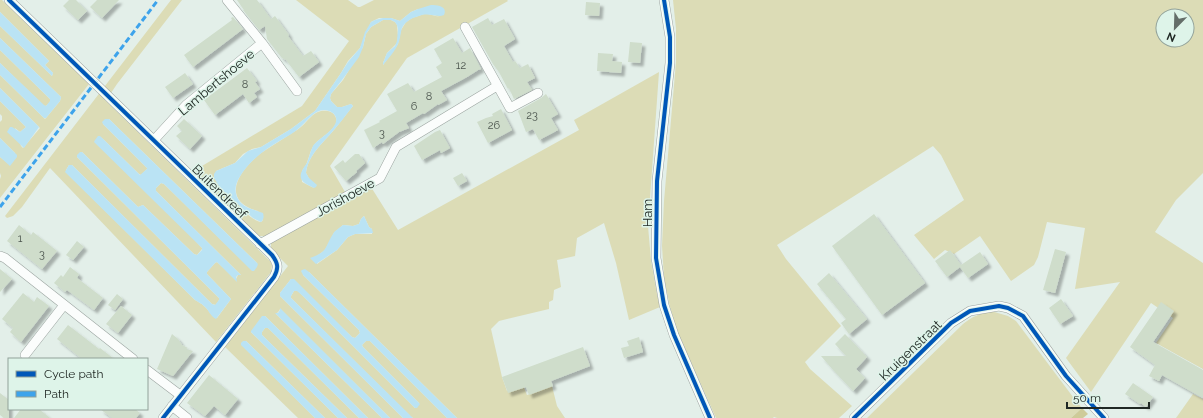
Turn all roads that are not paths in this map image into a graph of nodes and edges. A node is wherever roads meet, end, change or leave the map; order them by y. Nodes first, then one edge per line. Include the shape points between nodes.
1 (9, 0) edge
2 (227, 0) edge
3 (664, 0) edge
4 (465, 27) dead end
5 (262, 43) junction
6 (497, 86) junction
7 (298, 91) dead end
8 (538, 93) dead end
9 (154, 140) junction
10 (260, 244) junction
11 (0, 256) edge
12 (64, 305) junction
13 (25, 355) dead end
14 (132, 358) edge
15 (148, 371) edge
16 (180, 395) junction
17 (172, 406) junction
18 (162, 418) edge
19 (187, 418) edge
20 (710, 418) edge
21 (854, 418) edge
22 (1104, 418) edge

1 - 9 street, Buitendreef
2 - 5 street, Lambertshoeve
3 - 20 street, Ham via 670,37 670,63 657,181 656,258 664,305 674,335
4 - 6 street
5 - 7 street, Lambertshoeve
5 - 9 street, Lambertshoeve via 186,105
6 - 8 street via 510,108
6 - 10 street, Jorishoeve via 396,147 380,178
9 - 10 street, Buitendreef
10 - 16 street, Buitendreef via 276,261 277,271
11 - 12 street
12 - 13 street
12 - 14 street
15 - 16 street
16 - 17 street, Buitendreef
17 - 18 street, Buitendreef
17 - 19 street
21 - 22 street, Kruigenstraat via 952,323 970,312 999,306 1023,316 1066,376

